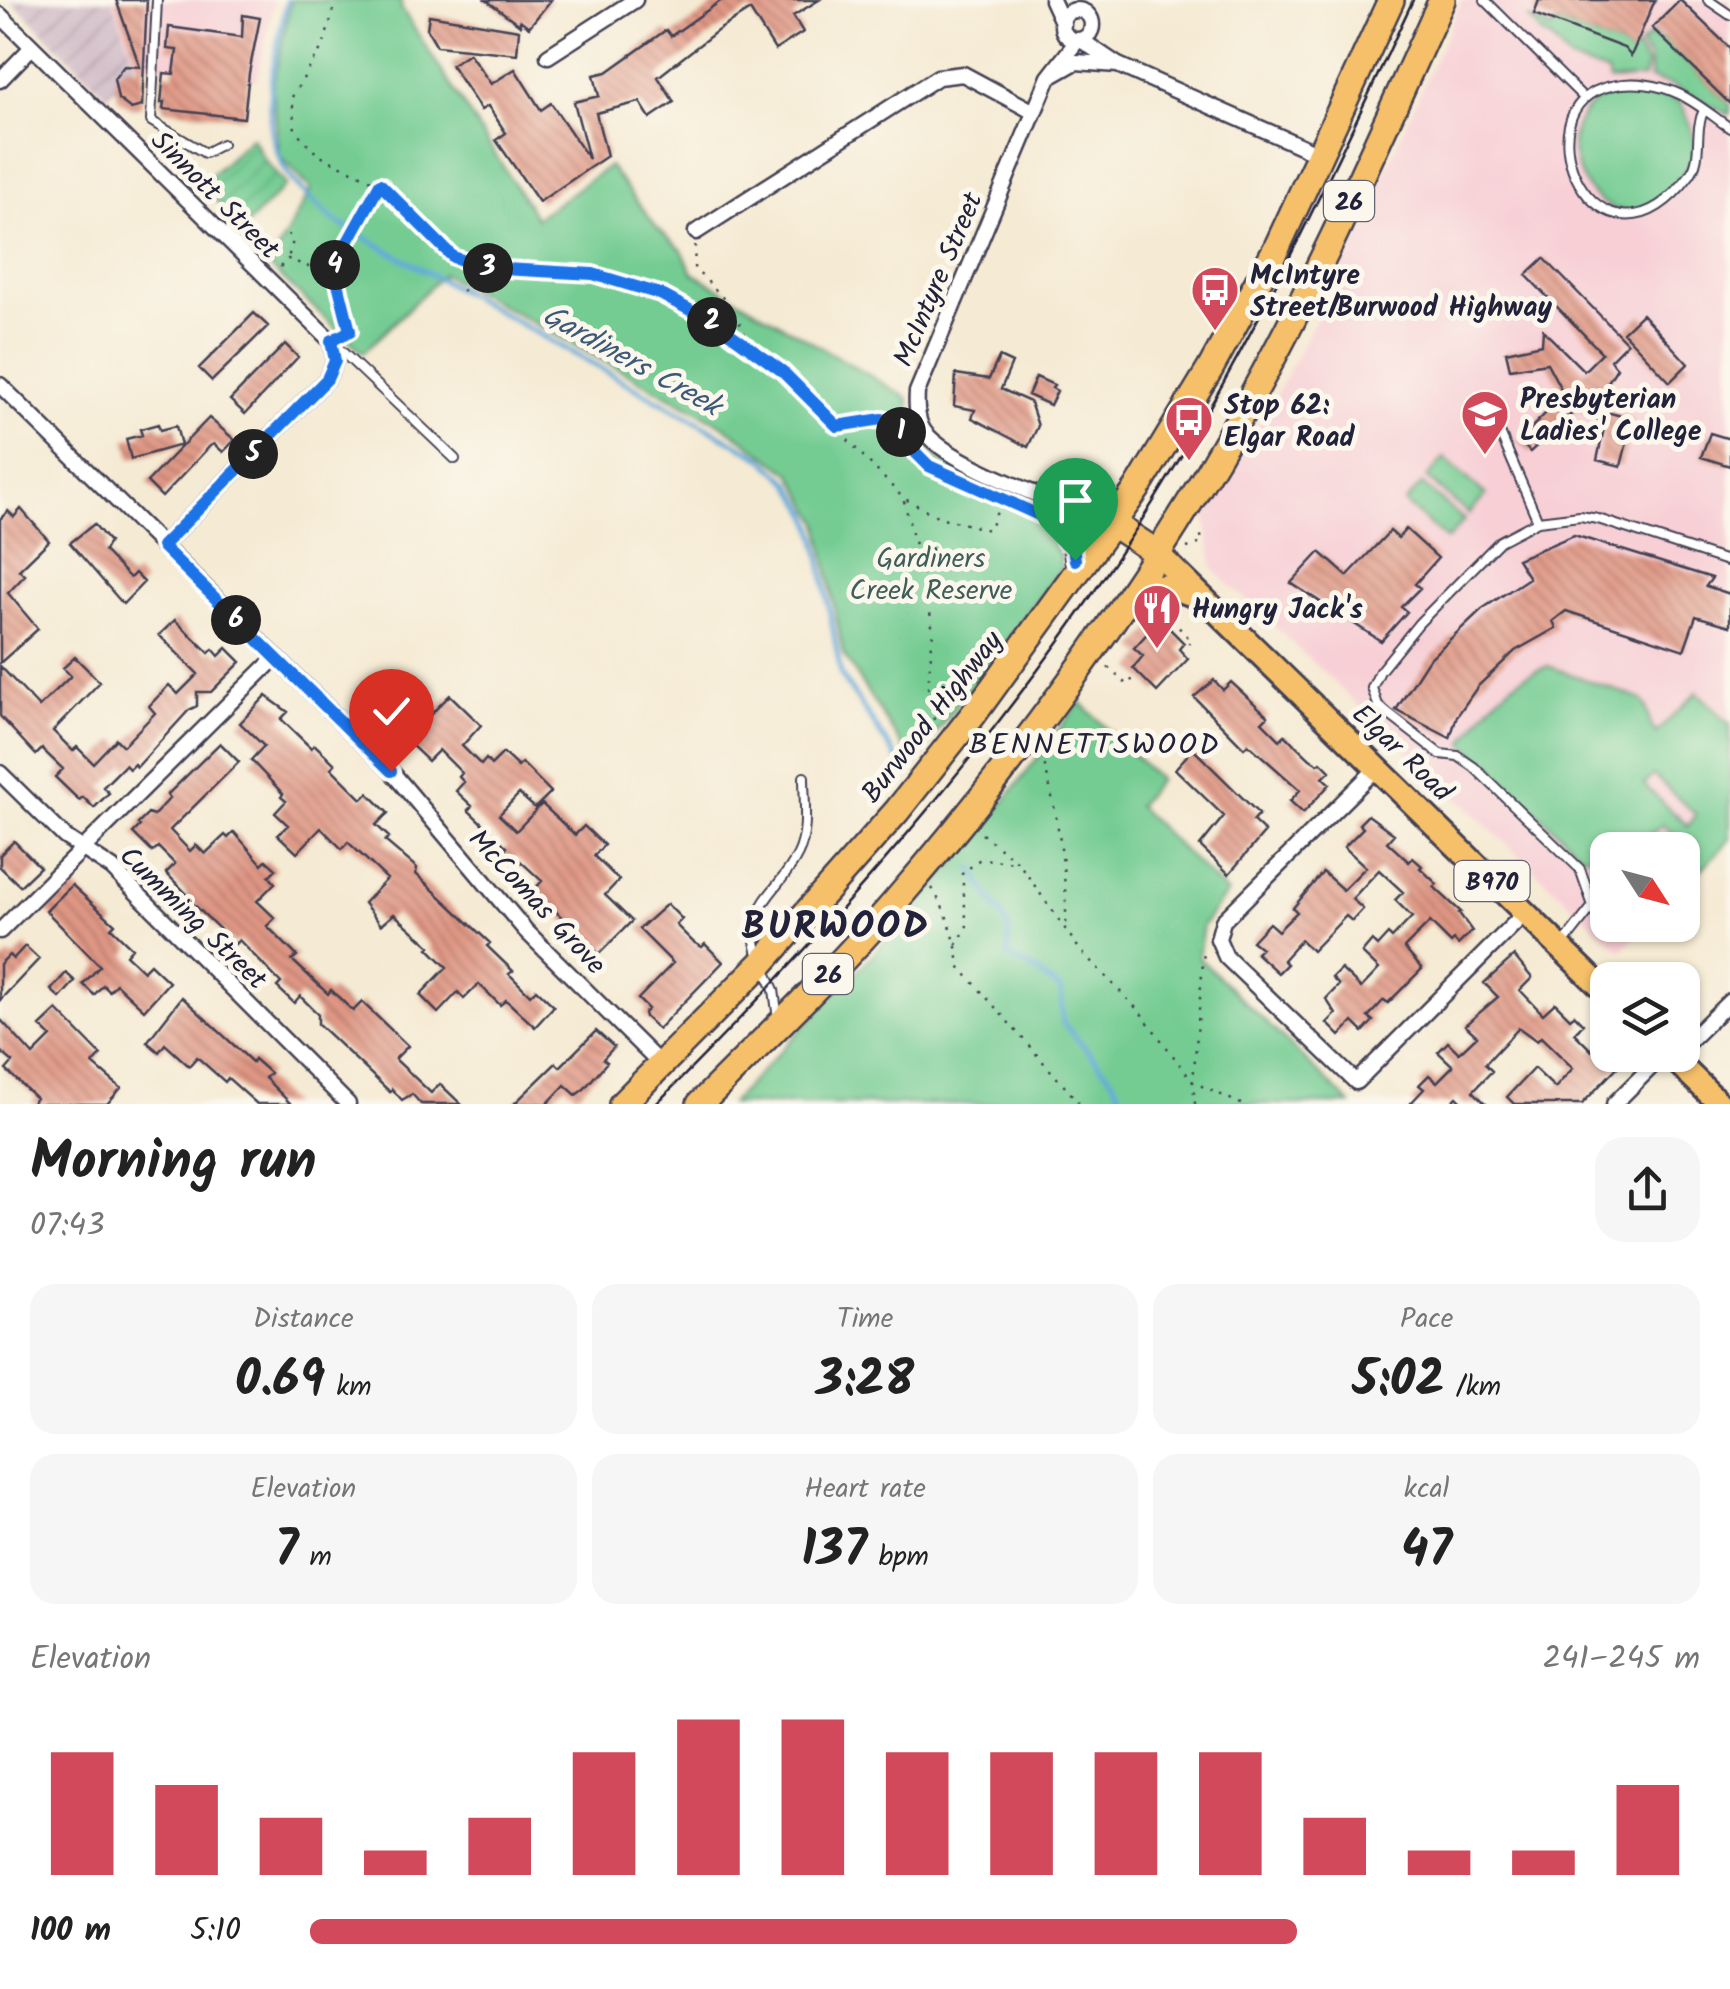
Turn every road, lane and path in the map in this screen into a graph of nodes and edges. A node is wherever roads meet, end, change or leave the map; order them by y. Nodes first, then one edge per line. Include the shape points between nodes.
1 (157, 0) edge
2 (336, 0) edge
3 (635, 0) edge
4 (1052, 0) edge
5 (1390, 0) edge
6 (1442, 0) edge
7 (1708, 0) edge
8 (1486, 1) edge
9 (0, 15) edge
10 (1730, 15) edge
11 (1077, 19) edge
12 (32, 47) junction
13 (548, 56) dead end
14 (1118, 65) junction
15 (1049, 77) junction
16 (0, 80) edge
17 (1584, 98) junction
18 (1704, 110) junction
19 (1034, 112) junction
20 (1730, 128) edge
21 (222, 144) dead end
22 (1321, 155) junction
23 (380, 184) junction
24 (696, 232) joint
25 (288, 234) dead end
26 (288, 259) junction
27 (334, 267) junction
28 (523, 270) junction
29 (267, 279) junction
30 (462, 291) dead end
31 (331, 341) junction
32 (750, 348) junction
33 (0, 385) edge
34 (837, 426) junction
35 (1500, 434) dead end
36 (454, 459) dead end
37 (903, 498) junction
38 (1003, 498) junction
39 (1056, 502) junction
40 (1181, 514) junction
41 (1538, 521) junction
42 (1113, 524) junction
43 (1072, 540) junction
44 (162, 546) junction
45 (1164, 560) junction
46 (1730, 562) edge
47 (1075, 576) junction
48 (1145, 594) junction
49 (1204, 599) junction
50 (1188, 645) dead end
51 (275, 658) junction
52 (1104, 662) dead end
53 (1138, 674) dead end
54 (931, 746) dead end
55 (1040, 748) dead end
56 (1377, 768) junction
57 (0, 773) edge
58 (804, 777) dead end
59 (977, 830) dead end
60 (82, 849) junction
61 (1018, 862) junction
62 (932, 887) dead end
63 (1525, 913) junction
64 (1066, 930) junction
65 (0, 931) edge
66 (1218, 939) junction
67 (956, 945) junction
68 (1560, 947) junction
69 (762, 964) junction
70 (1590, 976) edge
71 (1730, 1000) edge
72 (778, 1024) junction
73 (1700, 1028) edge
74 (661, 1065) junction
75 (1652, 1072) edge
76 (1690, 1072) edge
77 (1193, 1082) junction
78 (348, 1104) edge
79 (622, 1104) edge
80 (700, 1104) edge
81 (1080, 1104) edge
82 (1196, 1104) edge
83 (1241, 1104) edge
84 (1614, 1104) edge
85 (1720, 1104) edge

1 - 21 lane via 151,122 205,153
2 - 23 path via 324,44 292,98 295,130 318,155
3 - 13 street
4 - 11 street
5 - 22 highway, Burwood Highway / 26
6 - 40 highway, 26 via 1290,323
7 - 10 lane
8 - 17 lane
9 - 12 street, Sinnott Street
11 - 14 street
11 - 15 street, McIntyre Street
12 - 16 street
12 - 29 street, Sinnott Street
14 - 15 street via 1076,62
14 - 22 street
15 - 19 street, McIntyre Street
17 - 18 lane via 1600,88 1643,84
17 - 18 lane via 1568,133 1573,176 1590,199 1621,216 1656,209 1690,176
18 - 20 lane
19 - 24 street via 963,74 938,77
19 - 39 street, McIntyre Street via 917,392 916,409 924,434 950,454
22 - 42 highway, Burwood Highway / 26 via 1234,327
23 - 27 path
23 - 28 path via 453,257
24 - 32 path via 694,270 720,292
25 - 26 path
26 - 27 path
26 - 29 path
27 - 31 path via 350,331
28 - 30 path
28 - 32 path via 593,274 660,294
29 - 31 street, Sinnott Street
31 - 36 lane
31 - 44 street via 335,361 327,379
32 - 34 path
33 - 44 street, McComas Grove
34 - 37 path
34 - 38 path via 897,423 929,466
35 - 41 lane
37 - 38 path via 939,517 988,530
37 - 54 path via 933,632
38 - 43 path via 1061,525 1064,542
39 - 42 street, McIntyre Street
39 - 43 street
40 - 45 highway, 26
40 - 45 path via 1199,523 1202,543
41 - 46 lane via 1598,519
41 - 68 lane via 1487,553 1419,623 1372,688 1387,714 1440,754 1458,756 1474,768 1580,869 1593,906
42 - 45 highway
42 - 47 highway, Burwood Highway / 26
43 - 47 street
44 - 51 street, McComas Grove
45 - 48 highway, 26
45 - 49 main road, Elgar Road / B970
47 - 69 highway, Burwood Highway / 26 via 935,764
48 - 49 main road via 1168,586
48 - 50 path via 1192,641
48 - 72 highway, 26 via 895,902
49 - 56 main road, Elgar Road / B970
51 - 60 street
51 - 74 street, McComas Grove via 391,771 526,931
52 - 53 path via 1127,685
55 - 64 path via 1055,806
56 - 63 main road, Elgar Road / B970
56 - 66 street via 1223,920
57 - 60 street, Cumming Street
58 - 69 lane via 798,854 764,900 754,926
59 - 61 path
60 - 65 street
60 - 78 street, Cumming Street via 112,868
61 - 64 path
61 - 67 path via 980,859 962,874 967,928
62 - 67 path
63 - 66 street via 1356,1082 1226,957
63 - 68 main road, Elgar Road / B970
64 - 77 path
66 - 77 path via 1206,941
67 - 81 path via 958,966
68 - 70 main road, Elgar Road / B970
69 - 72 lane
69 - 74 highway, Burwood Highway / 26
71 - 73 street
72 - 80 highway, 26
74 - 79 highway, Burwood Highway / 26
75 - 84 street
76 - 85 main road
77 - 82 path
77 - 83 path

